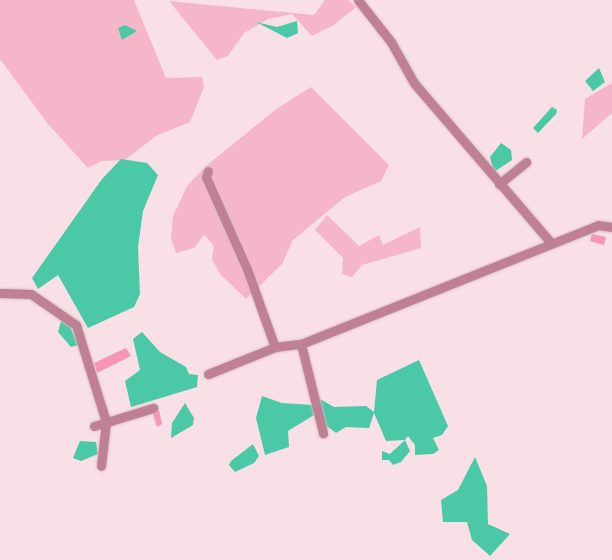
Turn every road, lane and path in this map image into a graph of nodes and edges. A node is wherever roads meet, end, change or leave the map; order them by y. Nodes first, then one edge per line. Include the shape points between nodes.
1 (358, 0) edge
2 (526, 162) dead end
3 (208, 171) dead end
4 (500, 184) junction
5 (612, 226) edge
6 (551, 243) junction
7 (0, 293) edge
8 (301, 344) junction
9 (275, 348) junction
10 (208, 374) dead end
11 (153, 408) dead end
12 (106, 422) junction
13 (94, 426) dead end
14 (323, 433) dead end
15 (101, 466) dead end

1 - 4 street via 391,42 414,83
2 - 4 street
3 - 9 street via 206,177 247,269
4 - 6 street
5 - 6 street via 598,225
6 - 8 street
7 - 12 street via 31,294 76,325
8 - 9 street
8 - 14 street
9 - 10 street
11 - 12 street
12 - 13 street
12 - 15 street

